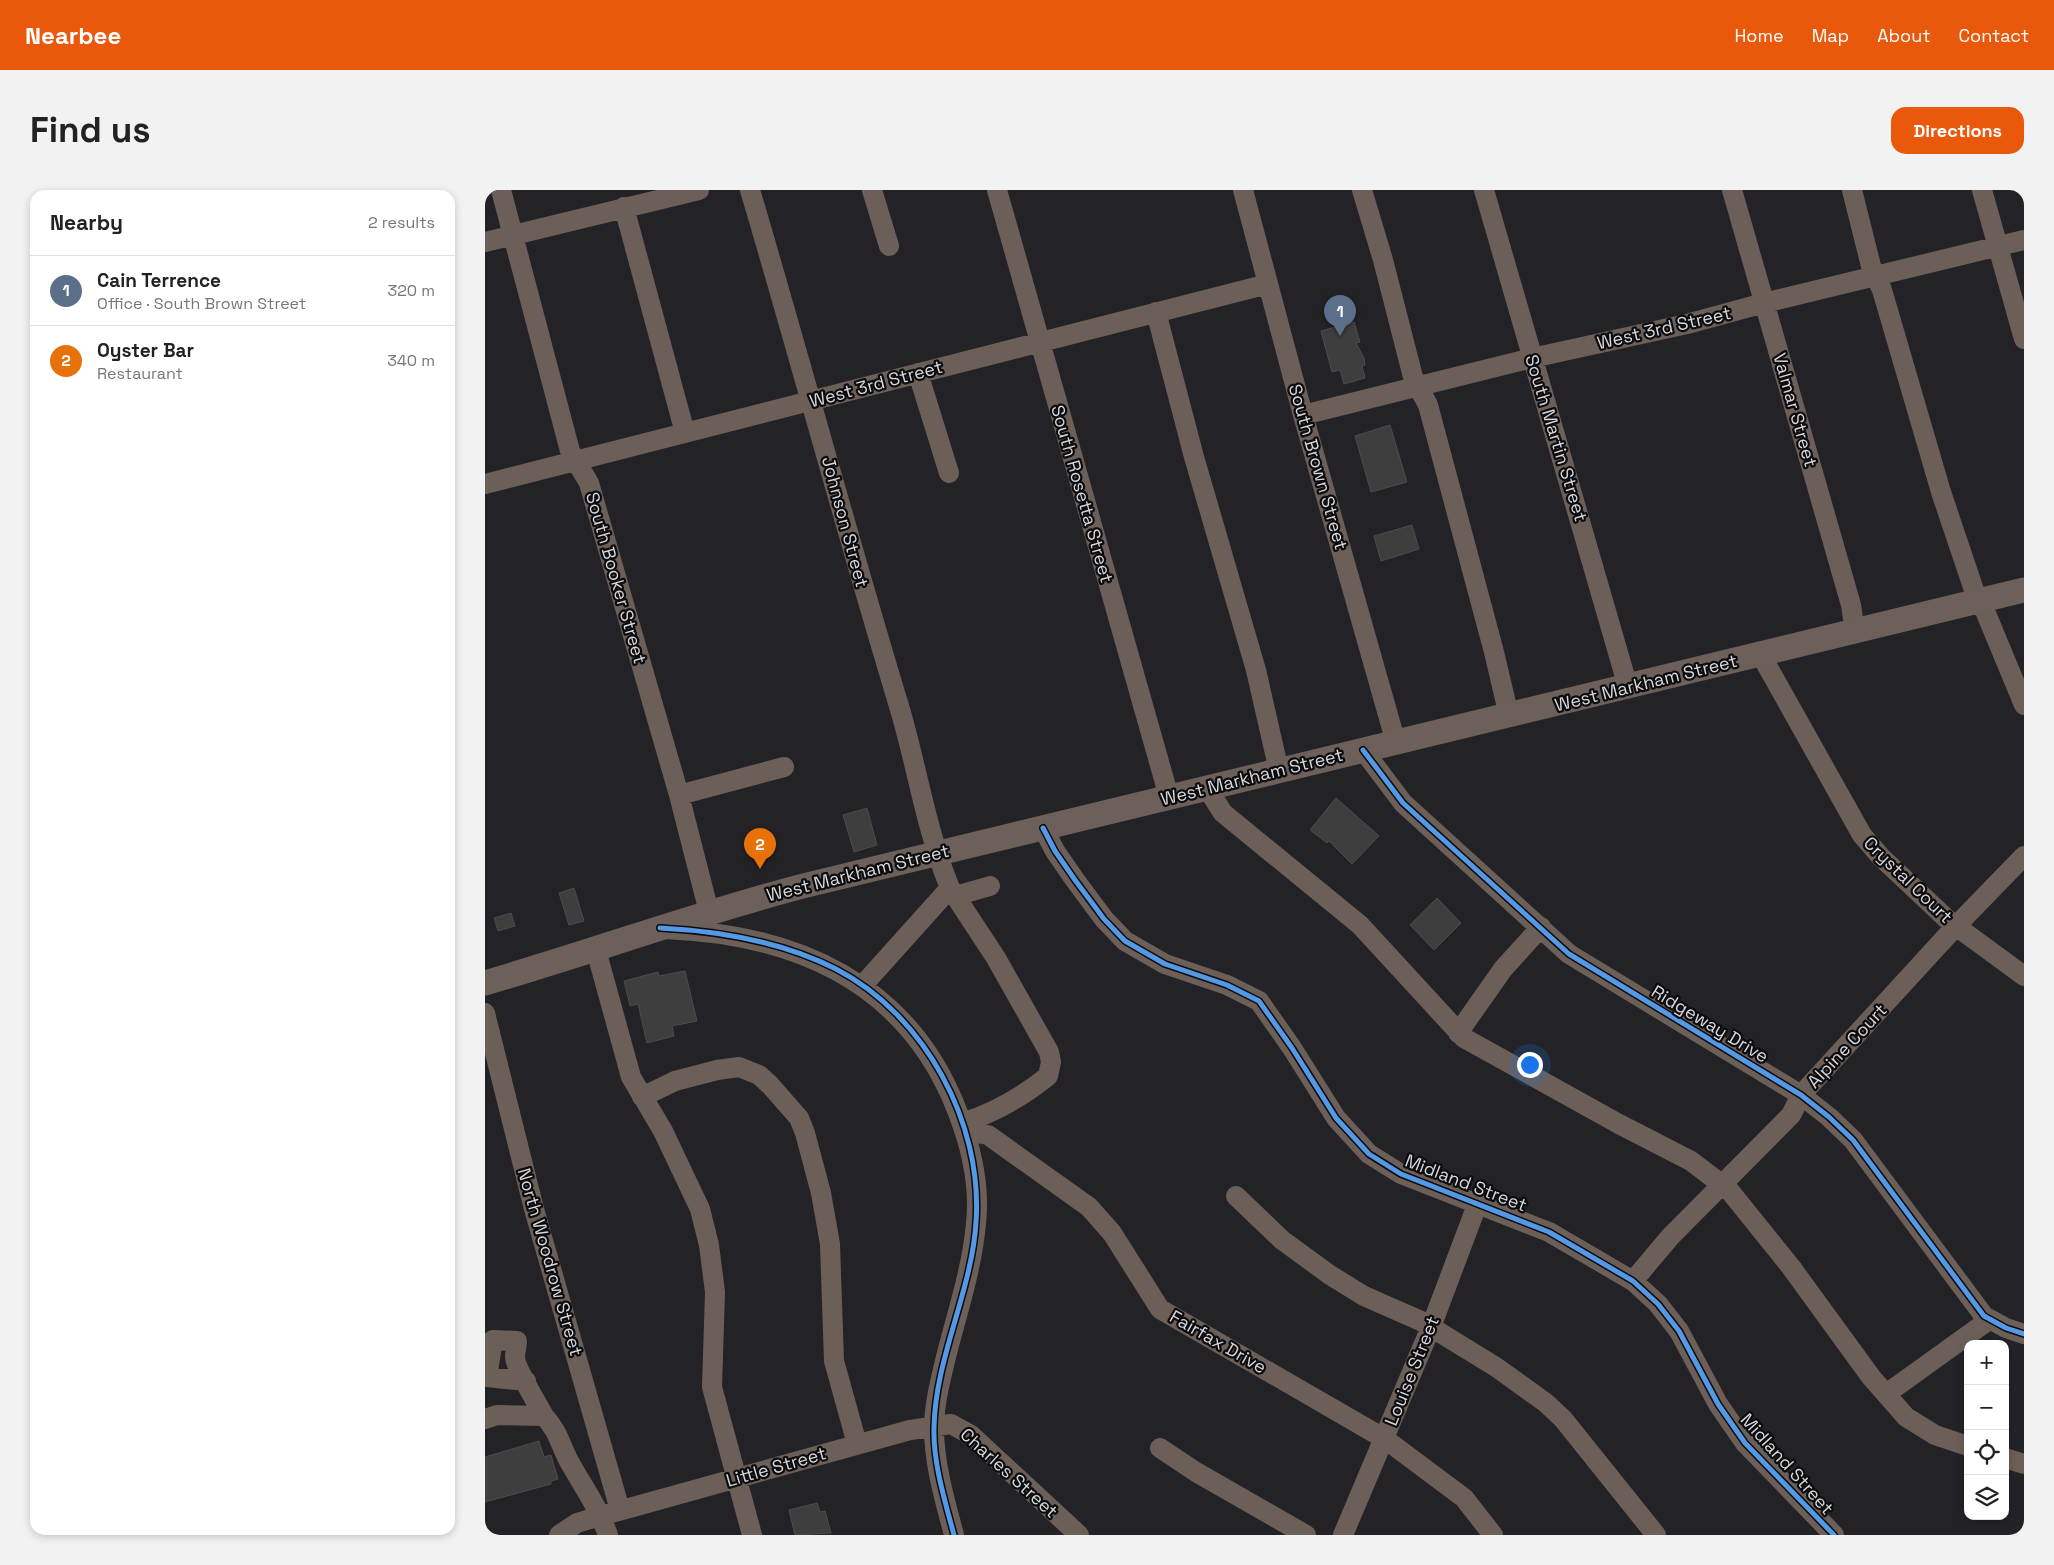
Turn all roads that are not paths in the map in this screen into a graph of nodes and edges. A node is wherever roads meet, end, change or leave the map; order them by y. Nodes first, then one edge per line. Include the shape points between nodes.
1 (501, 190) edge
2 (699, 190) edge
3 (750, 190) edge
4 (872, 190) edge
5 (997, 190) edge
6 (1243, 190) edge
7 (1362, 190) edge
8 (1484, 190) edge
9 (1732, 190) edge
10 (1852, 190) edge
11 (1982, 190) edge
12 (624, 207) junction
13 (513, 235) junction
14 (2024, 240) edge
15 (485, 242) edge
16 (889, 246) dead end
17 (1998, 246) junction
18 (1875, 277) junction
19 (1268, 284) junction
20 (1764, 303) junction
21 (1157, 312) junction
22 (2024, 339) edge
23 (1040, 341) junction
24 (1532, 358) junction
25 (918, 373) junction
26 (1419, 386) junction
27 (812, 400) junction
28 (1303, 416) junction
29 (685, 433) junction
30 (575, 462) junction
31 (949, 473) dead end
32 (485, 484) edge
33 (2024, 590) edge
34 (1978, 602) junction
35 (1855, 632) junction
36 (1761, 655) junction
37 (1628, 686) junction
38 (2024, 705) edge
39 (1509, 716) junction
40 (1396, 743) junction
41 (1363, 750) junction
42 (784, 767) dead end
43 (1279, 770) junction
44 (1207, 788) junction
45 (679, 795) junction
46 (1169, 797) junction
47 (1043, 828) junction
48 (937, 854) junction
49 (2024, 856) edge
50 (990, 886) dead end
51 (952, 892) junction
52 (709, 912) junction
53 (1956, 926) junction
54 (1541, 927) junction
55 (660, 928) junction
56 (596, 950) junction
57 (2024, 976) edge
58 (485, 983) edge
59 (861, 986) junction
60 (485, 1013) edge
61 (1458, 1033) junction
62 (1801, 1095) junction
63 (642, 1097) junction
64 (964, 1127) junction
65 (1722, 1184) junction
66 (1236, 1196) dead end
67 (1477, 1205) junction
68 (1633, 1281) junction
69 (1989, 1320) junction
70 (1431, 1327) junction
71 (2024, 1334) edge
72 (526, 1381) dead end
73 (1885, 1394) junction
74 (543, 1416) junction
75 (485, 1419) edge
76 (934, 1428) junction
77 (1385, 1439) junction
78 (857, 1444) junction
79 (1964, 1444) edge
80 (1160, 1448) dead end
81 (2009, 1459) edge
82 (2024, 1464) edge
83 (736, 1478) junction
84 (613, 1512) junction
85 (567, 1532) edge
86 (608, 1535) edge
87 (751, 1535) edge
88 (954, 1535) edge
89 (1079, 1535) edge
90 (1306, 1535) edge
91 (1343, 1535) edge
92 (1493, 1535) edge
93 (1656, 1535) edge
94 (1835, 1535) edge

1 - 13 street, South Booker Street
2 - 12 street
3 - 27 street, Johnson Street
4 - 16 street
5 - 23 street, South Rosetta Street
6 - 19 street, South Brown Street
7 - 26 street via 1413,377
8 - 24 street, South Martin Street
9 - 20 street, Valmar Street
10 - 18 street
11 - 17 street
12 - 13 street
12 - 29 street
13 - 15 street
13 - 30 street, South Booker Street
14 - 17 street, West 3rd Street
17 - 18 street, West 3rd Street
17 - 22 street
18 - 20 street, West 3rd Street
18 - 34 street via 1882,290 1941,492
19 - 21 street, West 3rd Street
19 - 28 street, South Brown Street
20 - 24 street, West 3rd Street via 1687,324
20 - 35 street, Valmar Street via 1851,605
21 - 23 street, West 3rd Street
21 - 43 street via 1256,670
23 - 25 street, West 3rd Street
23 - 46 street, South Rosetta Street
24 - 26 street, West 3rd Street
24 - 37 street, South Martin Street
25 - 27 street, West 3rd Street
25 - 31 street
26 - 28 street, West 3rd Street
26 - 39 street via 1428,405 1495,652
27 - 29 street, West 3rd Street
27 - 48 street, Johnson Street
28 - 40 street, South Brown Street
29 - 30 street, West 3rd Street
30 - 32 street, West 3rd Street
30 - 45 street, South Booker Street via 589,483
33 - 34 main road, West Markham Street
34 - 35 main road, West Markham Street
34 - 38 street via 1985,611
35 - 36 main road, West Markham Street
36 - 37 main road, West Markham Street
36 - 53 street, Crystal Court via 1862,835 1881,857
37 - 39 main road, West Markham Street
39 - 40 main road, West Markham Street
40 - 41 main road, West Markham Street
41 - 43 main road, West Markham Street
41 - 54 street, Ridgeway Drive via 1403,803
42 - 45 street
43 - 44 main road, West Markham Street
44 - 46 main road, West Markham Street
44 - 61 street via 1223,813 1360,925
45 - 52 street, South Booker Street
46 - 47 main road, West Markham Street
47 - 48 main road, West Markham Street
47 - 67 street, Midland Street via 1075,880 1125,941 1165,964 1227,985 1259,1001 1336,1118 1369,1154 1401,1174
48 - 51 street, Johnson Street
48 - 52 main road, West Markham Street
49 - 53 street, Alpine Court
50 - 51 street
51 - 59 street
51 - 64 street, Johnson Street via 996,958 1049,1052 1051,1062 1048,1076 1030,1090
52 - 55 main road, West Markham Street
53 - 57 street, Crystal Court
53 - 62 street, Alpine Court
54 - 61 street via 1503,970
54 - 62 street, Ridgeway Drive via 1588,967
55 - 56 main road, West Markham Street
55 - 59 street via 772,945 836,969
56 - 58 main road, West Markham Street
56 - 63 street via 631,1076
59 - 64 street via 896,1015 930,1056 948,1086
60 - 84 street, North Woodrow Street
61 - 65 street via 1691,1161
62 - 65 street, Alpine Court via 1791,1115
62 - 69 street, Ridgeway Drive via 1853,1140
63 - 78 street via 675,1081 739,1067 770,1084 799,1118 821,1193 829,1235 834,1361
63 - 83 street via 688,1181 707,1236 715,1292 712,1387
64 - 76 street via 974,1177 976,1224 940,1382
64 - 77 street, Fairfax Drive via 989,1135 1089,1208 1112,1233 1160,1309
65 - 68 street, Alpine Court
65 - 73 street via 1791,1267
66 - 70 street via 1282,1240 1330,1275 1364,1296
67 - 68 street, Midland Street via 1549,1232
67 - 70 street, Louise Street
68 - 94 street, Midland Street via 1658,1304 1679,1331 1718,1404 1745,1443
69 - 71 street
69 - 73 street
70 - 77 street, Louise Street
70 - 93 street via 1496,1367 1563,1419
72 - 74 street
73 - 79 street via 1920,1428
74 - 75 street via 497,1415
74 - 84 street via 556,1428 569,1462 586,1486
76 - 78 street, Little Street via 910,1430
76 - 88 street
76 - 89 street, Charles Street via 951,1424 971,1435
77 - 91 street, Louise Street
77 - 92 street, Fairfax Drive via 1464,1498
78 - 83 street, Little Street
80 - 90 street
81 - 82 street
83 - 84 street, Little Street
83 - 87 street
84 - 85 street, Little Street
84 - 86 street

